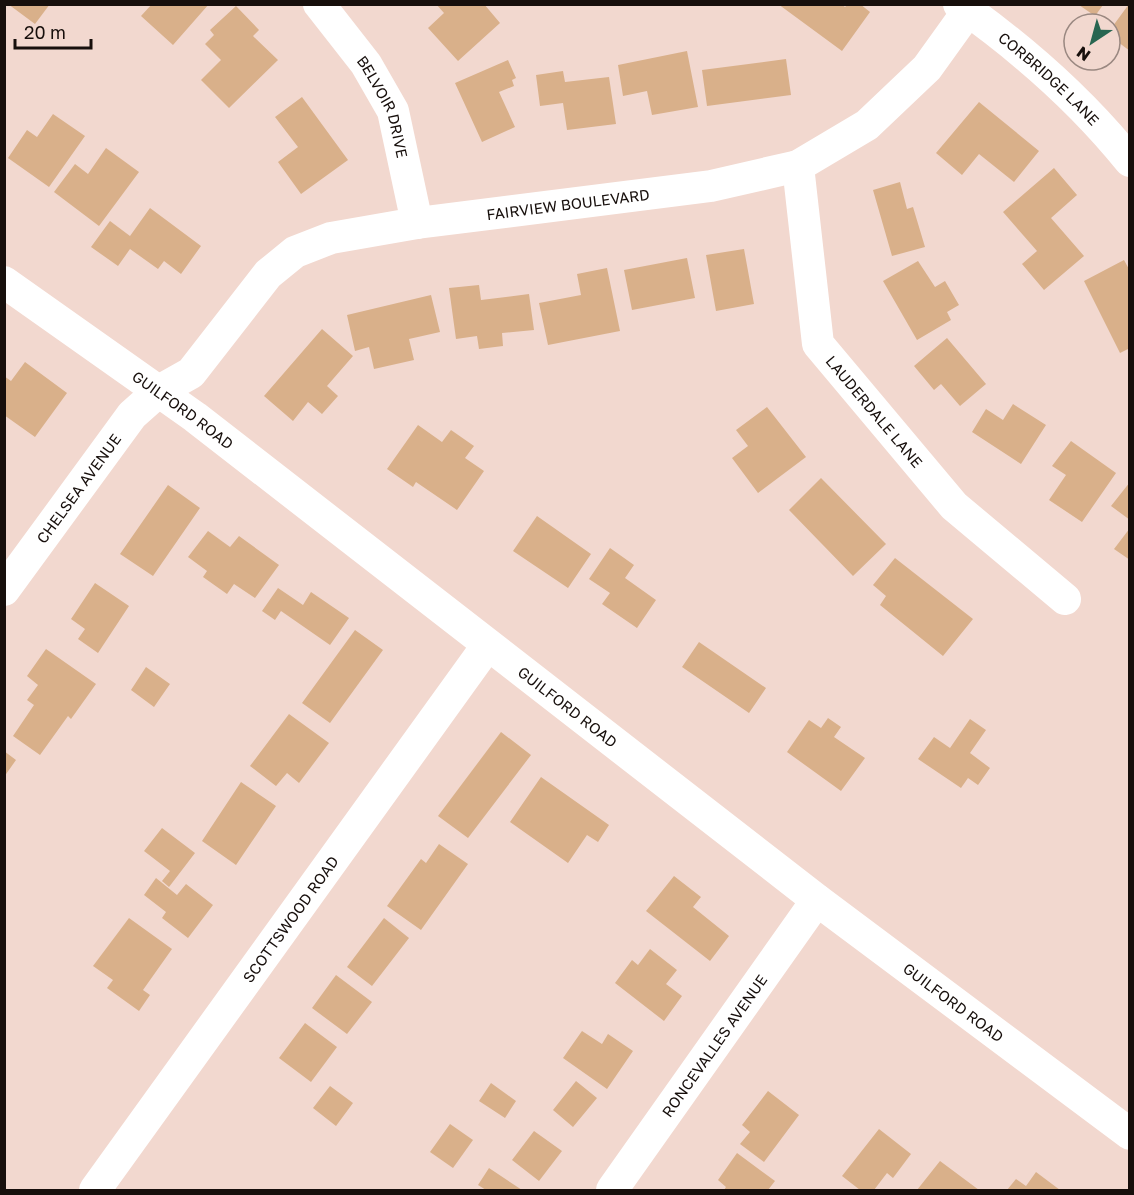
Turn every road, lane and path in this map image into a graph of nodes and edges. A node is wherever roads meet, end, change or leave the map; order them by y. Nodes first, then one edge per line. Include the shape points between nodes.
1 (318, 4) edge
2 (967, 7) edge
3 (1130, 161) edge
4 (798, 166) junction
5 (417, 223) junction
6 (4, 282) edge
7 (159, 391) junction
8 (4, 590) edge
9 (1065, 599) dead end
10 (487, 646) junction
11 (817, 900) junction
12 (1130, 1134) edge
13 (95, 1191) edge
14 (612, 1191) edge

1 - 5 street, BELVOIR DRIVE via 366,64 393,111
2 - 3 street, CORBRIDGE LANE via 1035,61 1095,118
2 - 4 street, FAIRVIEW BOULEVARD via 927,68 867,125
4 - 5 street, FAIRVIEW BOULEVARD via 711,186
4 - 9 street, LAUDERDALE LANE via 818,344 954,506
5 - 7 street, FAIRVIEW BOULEVARD via 331,238 295,252 268,274 191,373
6 - 7 street, GUILFORD ROAD
7 - 8 street, CHELSEA AVENUE via 132,415
7 - 10 street, GUILFORD ROAD
10 - 11 street, GUILFORD ROAD
10 - 13 street, SCOTTSWOOD ROAD
11 - 12 street, GUILFORD ROAD
11 - 14 street, RONCEVALLES AVENUE

